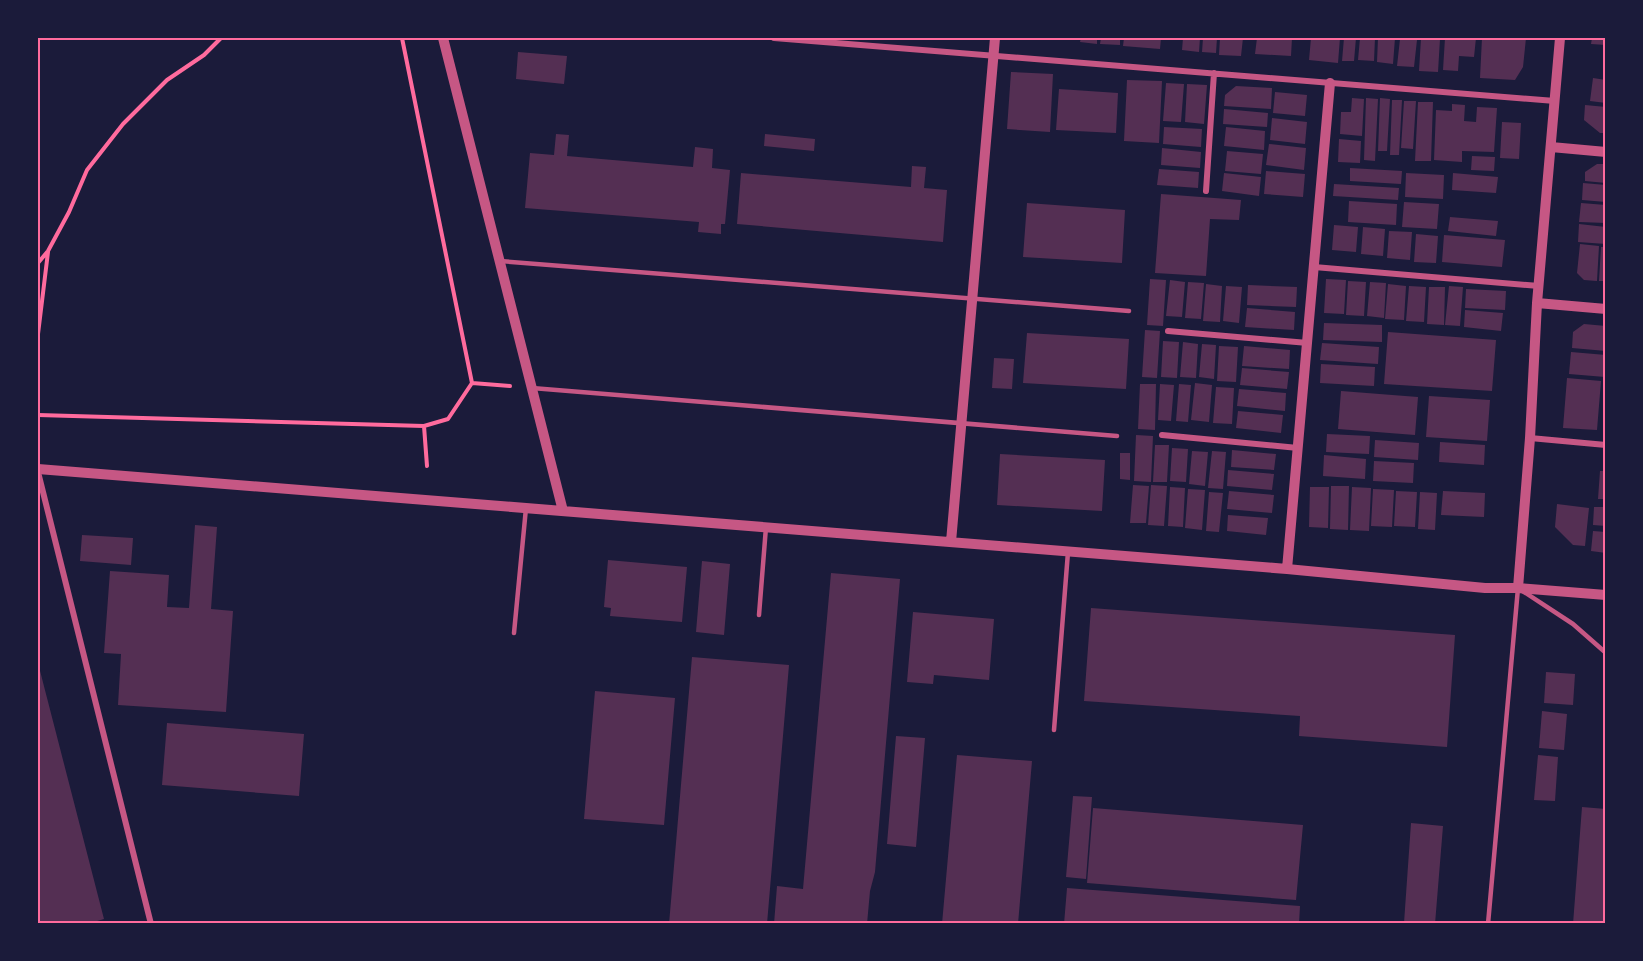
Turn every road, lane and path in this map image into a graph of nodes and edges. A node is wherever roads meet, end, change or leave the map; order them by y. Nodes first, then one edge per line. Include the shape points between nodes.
1 (221, 38) edge
2 (402, 38) edge
3 (443, 38) edge
4 (774, 38) edge
5 (995, 38) edge
6 (1560, 38) edge
7 (993, 55) junction
8 (1214, 73) junction
9 (1330, 83) junction
10 (1555, 101) junction
11 (1551, 147) junction
12 (1605, 152) edge
13 (1206, 191) dead end
14 (48, 251) junction
15 (500, 261) junction
16 (38, 263) edge
17 (1314, 267) junction
18 (1539, 286) junction
19 (973, 298) junction
20 (1538, 303) junction
21 (1605, 309) edge
22 (1129, 311) dead end
23 (1168, 330) dead end
24 (38, 334) edge
25 (1308, 343) junction
26 (472, 383) junction
27 (532, 388) junction
28 (38, 409) edge
29 (38, 415) edge
30 (962, 423) junction
31 (424, 426) junction
32 (1162, 435) dead end
33 (1117, 436) dead end
34 (1530, 438) junction
35 (1605, 445) edge
36 (1299, 448) junction
37 (427, 466) dead end
38 (38, 470) edge
39 (525, 508) junction
40 (563, 511) junction
41 (766, 528) junction
42 (951, 542) junction
43 (1068, 552) junction
44 (1287, 569) junction
45 (1518, 588) junction
46 (1605, 595) edge
47 (759, 615) dead end
48 (514, 633) dead end
49 (1605, 653) edge
50 (1054, 730) dead end
51 (151, 924) edge
52 (1488, 924) edge

1 - 14 path via 167,80 123,124 87,170
2 - 26 path
3 - 15 street
4 - 7 street
5 - 7 street
6 - 10 street
7 - 8 street
7 - 19 street
8 - 9 street
8 - 13 street
9 - 10 street
9 - 17 street
10 - 11 street
11 - 12 street
11 - 18 street
14 - 16 path
14 - 24 path
15 - 19 lane
15 - 27 street
17 - 18 street
17 - 25 street
18 - 20 street
19 - 22 lane
19 - 30 street
20 - 21 street
20 - 34 street
23 - 25 street
25 - 36 street
26 - 27 path
26 - 31 path via 448,419
27 - 30 lane
27 - 40 street
28 - 29 path
29 - 31 path
30 - 33 lane
30 - 42 street
31 - 37 path
32 - 36 street
34 - 35 street
34 - 45 street
36 - 44 street
38 - 39 street
38 - 51 street
39 - 40 street
39 - 48 lane
40 - 41 street
41 - 42 street
41 - 47 lane
42 - 43 street
43 - 44 street
43 - 50 lane
44 - 45 street
45 - 46 street
45 - 49 lane via 1573,624
45 - 52 lane

